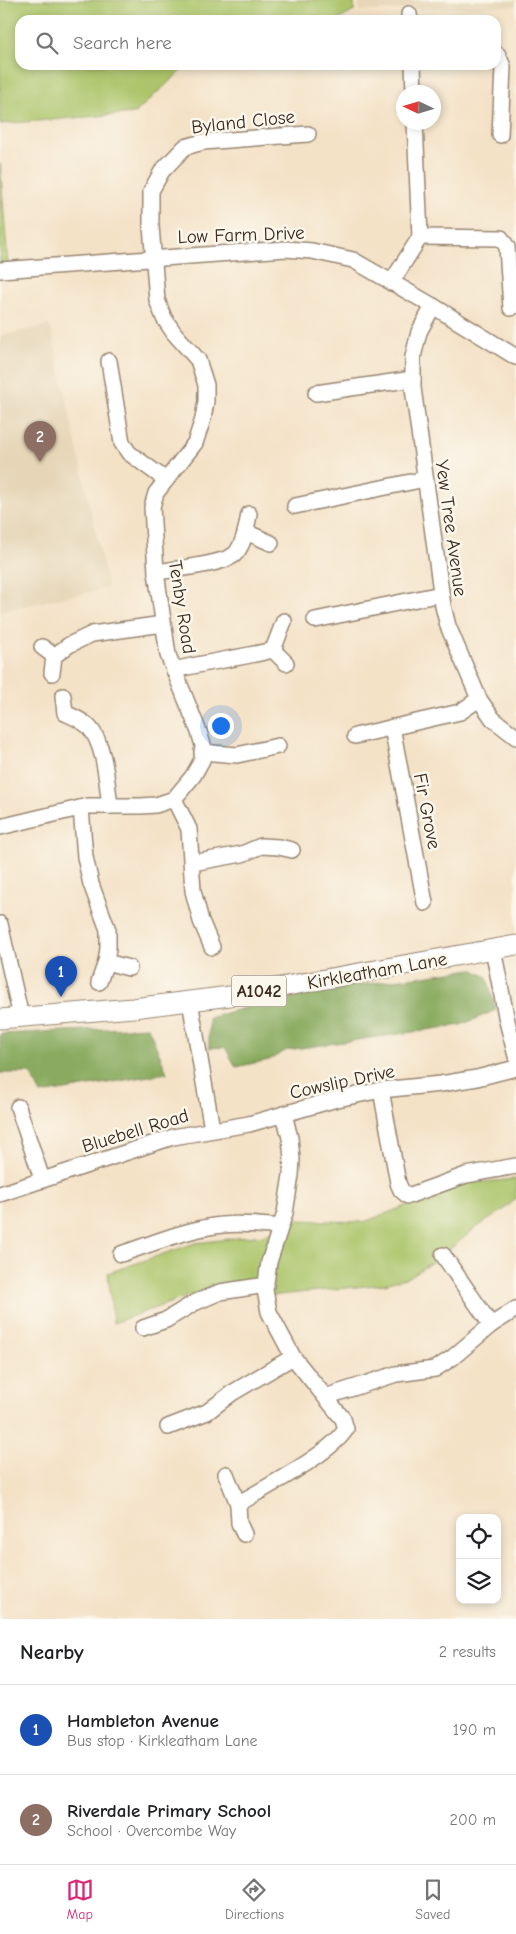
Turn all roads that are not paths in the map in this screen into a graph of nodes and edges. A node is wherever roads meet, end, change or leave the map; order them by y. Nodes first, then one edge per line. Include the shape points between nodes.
1 (501, 62) edge
2 (413, 70) edge
3 (414, 85) edge
4 (415, 130) edge
5 (308, 134) dead end
6 (500, 135) dead end
7 (420, 237) junction
8 (154, 258) junction
9 (0, 270) edge
10 (391, 283) junction
11 (433, 306) junction
12 (511, 308) dead end
13 (516, 357) edge
14 (109, 361) dead end
15 (413, 379) junction
16 (316, 393) dead end
17 (425, 479) junction
18 (166, 480) junction
19 (303, 509) dead end
20 (249, 514) dead end
21 (246, 532) junction
22 (271, 543) dead end
23 (156, 572) junction
24 (441, 594) junction
25 (324, 614) dead end
26 (284, 621) dead end
27 (163, 624) junction
28 (273, 650) junction
29 (286, 663) dead end
30 (174, 670) junction
31 (52, 674) dead end
32 (63, 696) dead end
33 (479, 699) junction
34 (392, 727) junction
35 (355, 736) dead end
36 (516, 737) edge
37 (278, 746) dead end
38 (202, 752) junction
39 (174, 799) junction
40 (110, 806) junction
41 (81, 808) junction
42 (0, 826) edge
43 (292, 850) dead end
44 (192, 864) junction
45 (425, 903) dead end
46 (0, 924) edge
47 (2, 939) edge
48 (516, 945) edge
49 (212, 947) dead end
50 (493, 949) junction
51 (106, 962) junction
52 (129, 968) dead end
53 (99, 982) dead end
54 (190, 1001) junction
55 (21, 1018) junction
56 (0, 1019) edge
57 (516, 1056) edge
58 (516, 1068) edge
59 (381, 1090) junction
60 (18, 1107) dead end
61 (284, 1114) junction
62 (212, 1129) junction
63 (516, 1166) edge
64 (42, 1180) junction
65 (0, 1194) edge
66 (280, 1227) junction
67 (121, 1254) dead end
68 (444, 1255) dead end
69 (266, 1285) junction
70 (516, 1309) edge
71 (491, 1325) junction
72 (143, 1328) dead end
73 (293, 1356) junction
74 (325, 1397) junction
75 (168, 1427) dead end
76 (226, 1474) dead end
77 (238, 1504) junction
78 (244, 1534) dead end

1 - 6 street
2 - 3 street
4 - 7 street
5 - 8 street, Byland Close via 203,142 185,147 162,171 151,191
7 - 10 street
7 - 12 street via 501,238 507,247
8 - 9 street, Low Farm Drive
8 - 10 street, Low Farm Drive via 312,250 353,260
8 - 18 street, Tenby Road via 157,300 174,333 198,360 206,384 203,420 194,443
10 - 11 street, Low Farm Drive
11 - 13 street, Low Farm Drive
11 - 15 street, Yew Tree Avenue via 419,332 413,357
14 - 18 street via 122,443 130,453
15 - 16 street
15 - 17 street, Yew Tree Avenue
17 - 19 street
17 - 24 street, Yew Tree Avenue
18 - 23 street, Tenby Road via 156,493 152,507
20 - 21 street
21 - 22 street
21 - 23 street via 236,553 226,560
23 - 27 street, Tenby Road
24 - 25 street
24 - 33 street, Yew Tree Avenue via 448,626
26 - 28 street
27 - 30 street, Tenby Road
27 - 31 street via 92,634 48,652
28 - 29 street
28 - 30 street
30 - 38 street, Tenby Road via 199,732
32 - 40 street via 65,713 90,728 96,740 103,760
33 - 34 street via 460,712
33 - 36 street, Yew Tree Avenue via 493,719
34 - 35 street
34 - 45 street, Fir Grove
37 - 38 street via 237,755
38 - 39 street via 202,760 193,776
39 - 40 street via 156,805
39 - 44 street via 189,829
40 - 41 street
41 - 42 street
41 - 51 street via 85,858 108,930
43 - 44 street via 261,846 242,854
44 - 49 street via 193,891
46 - 47 street
47 - 55 street
48 - 50 main road, Kirkleatham Lane / A1042
50 - 54 main road, Kirkleatham Lane / A1042
50 - 57 street
51 - 52 street
51 - 53 street
54 - 55 main road, Kirkleatham Lane / A1042
54 - 62 street
55 - 56 main road, Kirkleatham Lane / A1042
58 - 59 street, Cowslip Drive via 478,1078
59 - 61 street, Cowslip Drive
59 - 63 street via 398,1183 408,1196 466,1174
60 - 64 street
61 - 62 street, Bluebell Road via 249,1124
61 - 66 street, Cowslip Drive via 292,1159
62 - 64 street, Bluebell Road via 173,1137
64 - 65 street, Bluebell Road
66 - 67 street via 221,1225 179,1234
66 - 69 street, Cowslip Drive
68 - 71 street
69 - 72 street via 220,1292
69 - 73 street, Cowslip Drive via 269,1312
70 - 71 street
71 - 74 street via 435,1368 396,1374
73 - 74 street, Cowslip Drive
73 - 75 street via 232,1392 207,1412
74 - 77 street, Cowslip Drive via 345,1423 343,1436
76 - 77 street
77 - 78 street via 239,1523

